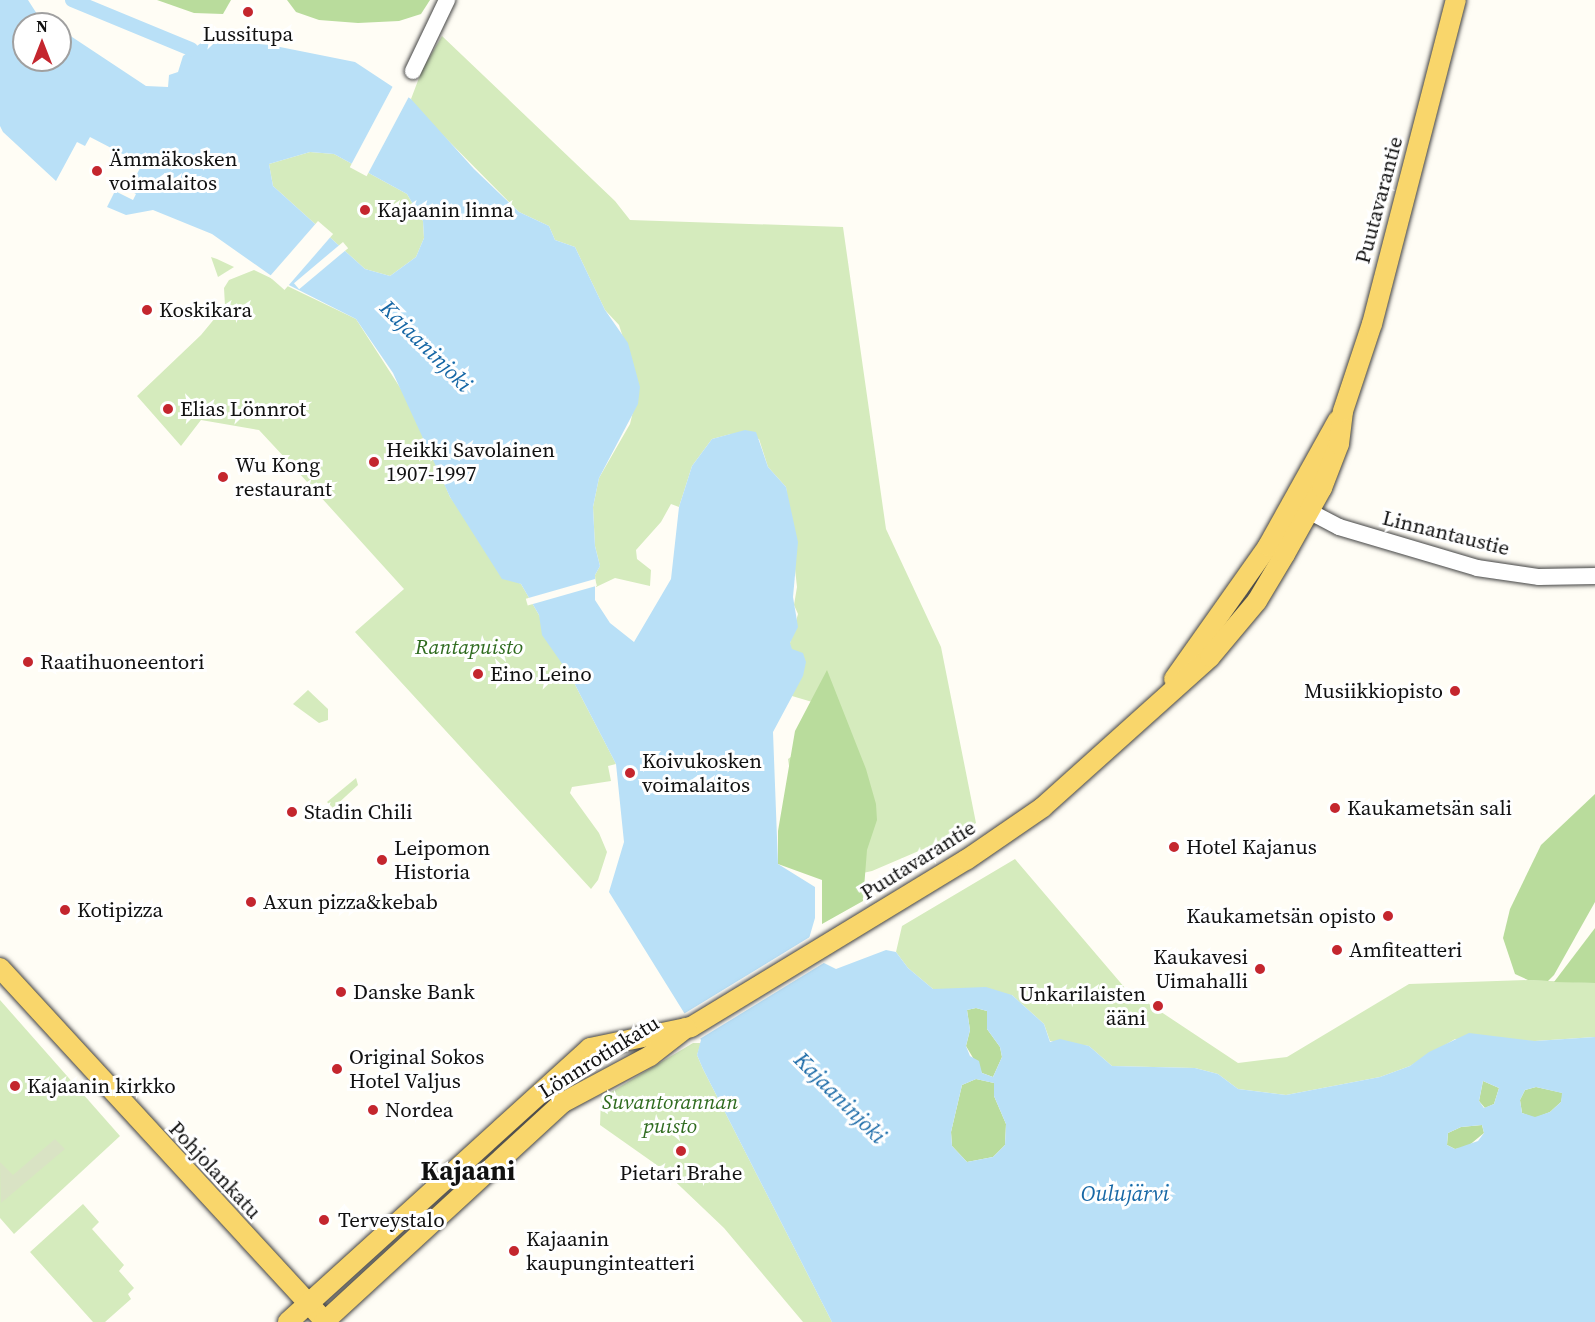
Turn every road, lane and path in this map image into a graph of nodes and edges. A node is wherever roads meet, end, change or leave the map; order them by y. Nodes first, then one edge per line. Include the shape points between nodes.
1 (447, 0) edge
2 (1456, 0) edge
3 (413, 71) dead end
4 (1301, 507) junction
5 (1595, 576) edge
6 (0, 968) edge
7 (688, 1027) junction
8 (307, 1303) junction
9 (288, 1322) edge
10 (325, 1322) edge

1 - 3 street
2 - 4 main road, Puutavarantie via 1372,324 1343,411
4 - 5 street, Linnantaustie via 1392,545 1477,568 1539,577
4 - 7 main road, Puutavarantie via 1240,622 1185,681 1043,807 861,924
6 - 8 main road, Pohjolankatu
7 - 8 main road, Lönnrotinkatu via 590,1048
7 - 10 main road, Lönnrotinkatu via 650,1056 562,1103
8 - 9 main road, Lönnrotinkatu
8 - 10 main road, Pohjolankatu

